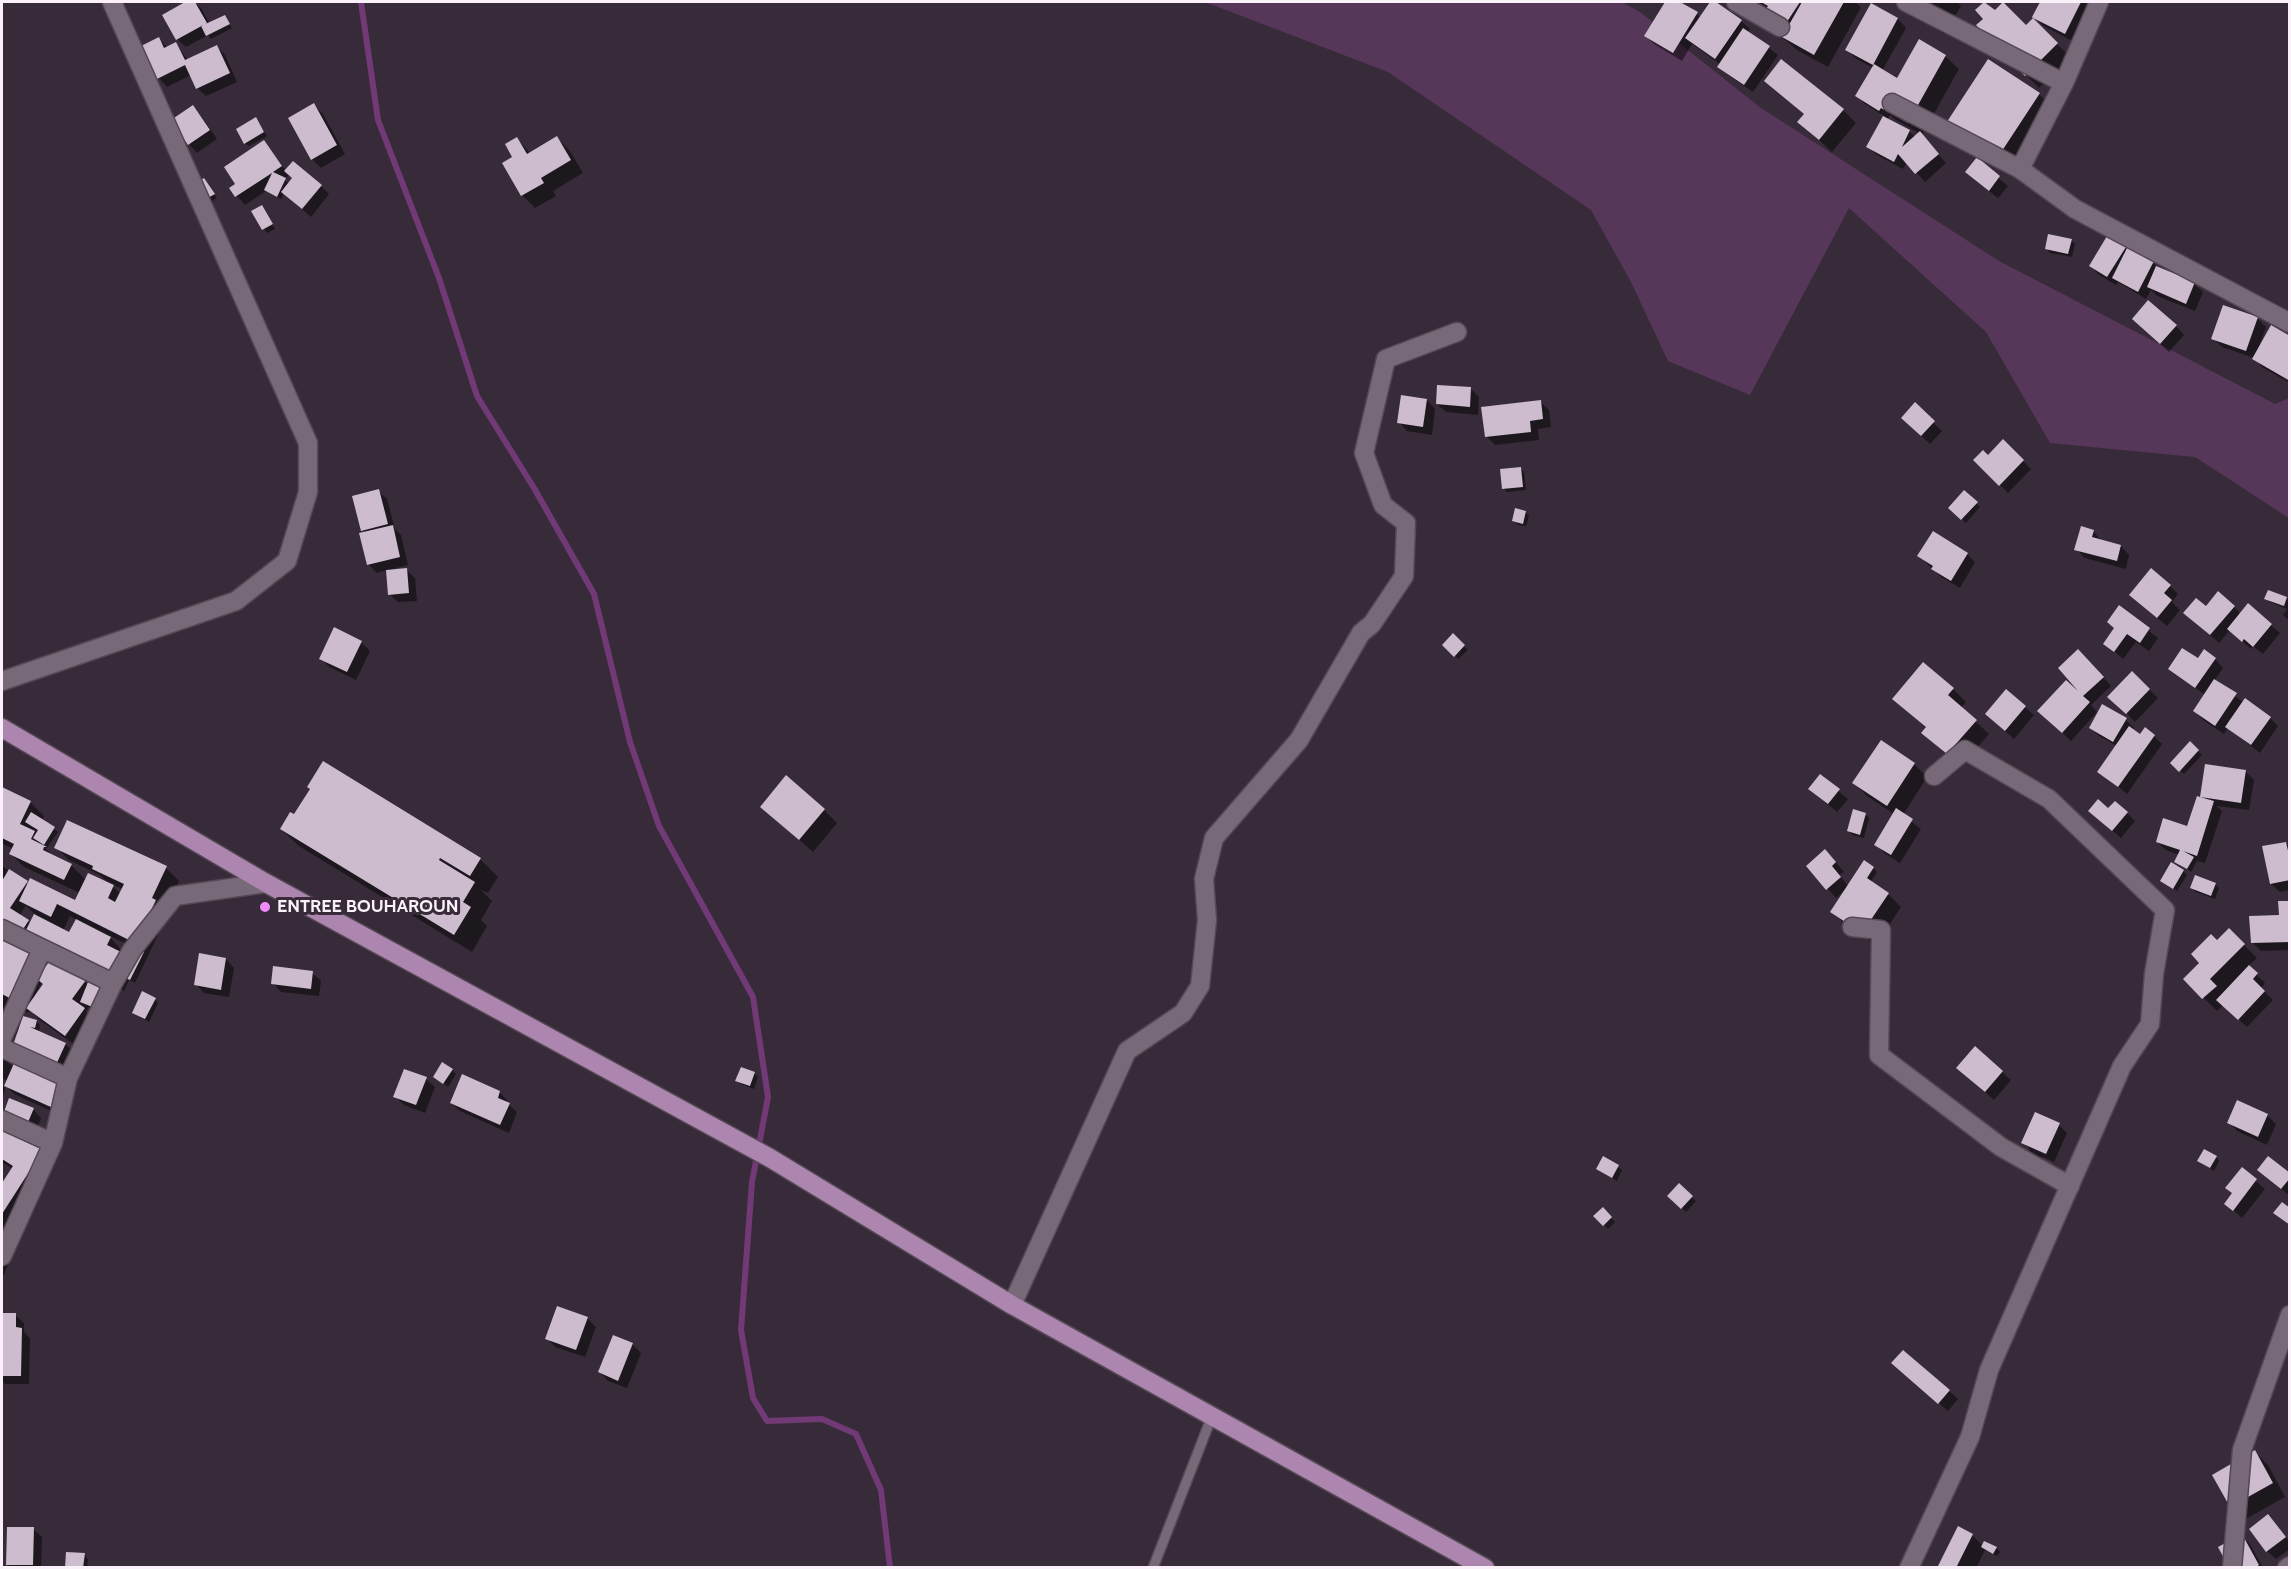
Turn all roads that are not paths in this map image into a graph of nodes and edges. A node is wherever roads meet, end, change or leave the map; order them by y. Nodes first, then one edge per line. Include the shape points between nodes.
1 (112, 2) edge
2 (1736, 2) edge
3 (1906, 2) edge
4 (2099, 2) edge
5 (1780, 27) dead end
6 (2064, 84) junction
7 (1892, 103) dead end
8 (2020, 169) junction
9 (2289, 323) edge
10 (1457, 332) dead end
11 (2, 681) edge
12 (2, 728) edge
13 (1934, 776) dead end
14 (266, 883) junction
15 (1852, 927) dead end
16 (2, 929) edge
17 (42, 949) junction
18 (113, 983) junction
19 (2, 1038) edge
20 (2, 1048) edge
21 (68, 1078) junction
22 (2, 1120) edge
23 (52, 1143) junction
24 (2070, 1186) junction
25 (3, 1249) edge
26 (1012, 1305) junction
27 (2289, 1315) edge
28 (1212, 1416) junction
29 (1153, 1568) edge
30 (1485, 1568) edge
31 (1909, 1568) edge
32 (2232, 1568) edge

1 - 11 street via 308,443 308,492 287,561 236,601
2 - 5 street
3 - 6 street
4 - 6 street
6 - 8 street
7 - 8 street
8 - 9 street via 2075,209
10 - 26 street via 1386,359 1364,453 1383,505 1406,523 1404,576 1372,624 1361,633 1299,740 1214,838 1204,879 1207,920 1200,986 1183,1012 1127,1050
12 - 14 main road
13 - 24 street via 1965,750 2049,799 2164,910 2150,1024 2122,1066
14 - 18 street via 175,896 132,950
14 - 26 main road via 770,1158
15 - 24 street via 1881,930 1879,1055 2001,1147
16 - 17 street
17 - 18 street
17 - 19 street
18 - 21 street
20 - 21 street
21 - 23 street
22 - 23 street
23 - 25 street
24 - 31 street via 1989,1370 1970,1437
26 - 28 main road
27 - 32 street via 2242,1450
28 - 29 lane
28 - 30 main road

